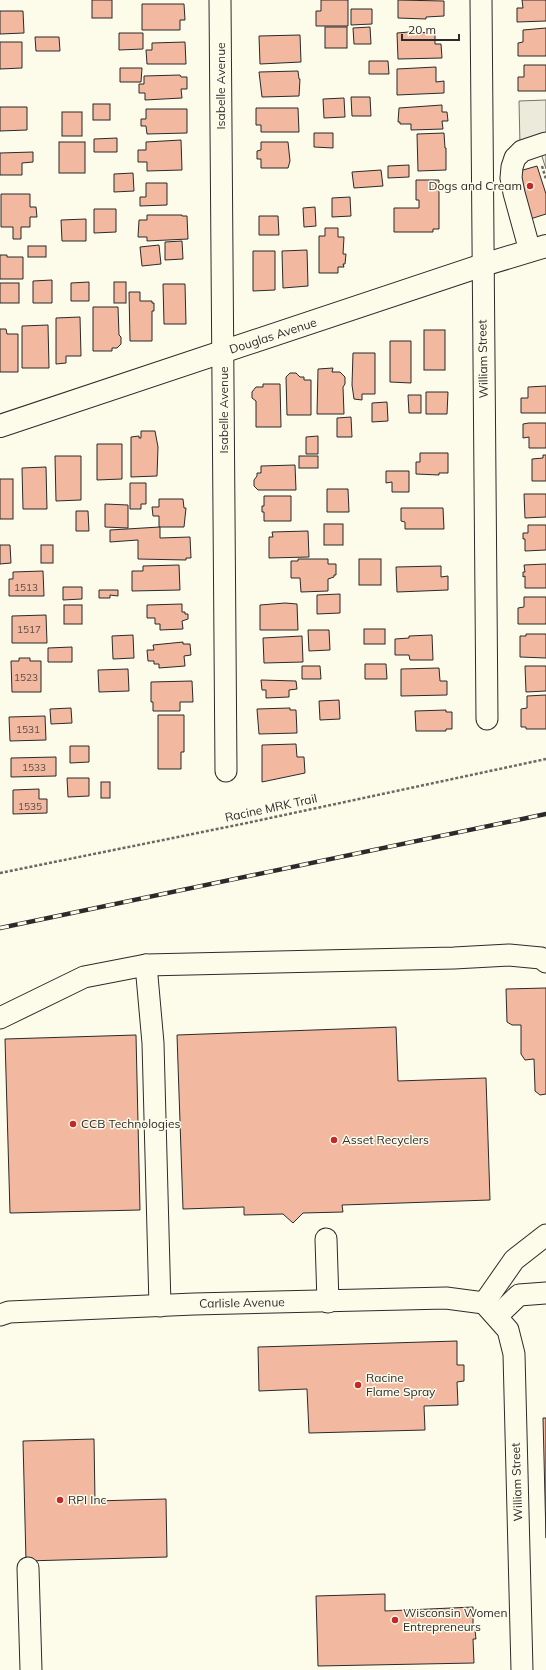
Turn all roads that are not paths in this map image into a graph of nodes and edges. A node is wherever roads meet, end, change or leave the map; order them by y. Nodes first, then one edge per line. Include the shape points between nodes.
1 (220, 0) edge
2 (481, 0) edge
3 (546, 143) edge
4 (538, 248) edge
5 (482, 265) junction
6 (223, 352) junction
7 (0, 426) edge
8 (487, 718) dead end
9 (226, 771) dead end
10 (546, 962) edge
11 (146, 965) junction
12 (0, 1018) edge
13 (546, 1235) edge
14 (326, 1239) dead end
15 (546, 1293) edge
16 (328, 1302) junction
17 (160, 1306) junction
18 (491, 1310) junction
19 (0, 1315) edge
20 (28, 1568) dead end
21 (31, 1670) edge
22 (522, 1670) edge

1 - 6 street, Isabelle Avenue
2 - 5 street, William Street
3 - 4 street via 522,151 515,158 511,178
4 - 5 main road, Douglas Avenue
5 - 6 main road, Douglas Avenue
5 - 8 street, William Street
6 - 7 main road, Douglas Avenue
6 - 9 street, Isabelle Avenue
10 - 11 street via 541,958 509,955
11 - 12 street via 84,977
11 - 17 street via 153,1043
13 - 18 street via 514,1260
14 - 16 street
15 - 18 street via 519,1295
16 - 17 street, Carlisle Avenue
16 - 18 street, Carlisle Avenue via 446,1298
17 - 19 street, Carlisle Avenue via 9,1312
18 - 22 street, William Street via 508,1330 514,1354
20 - 21 street

